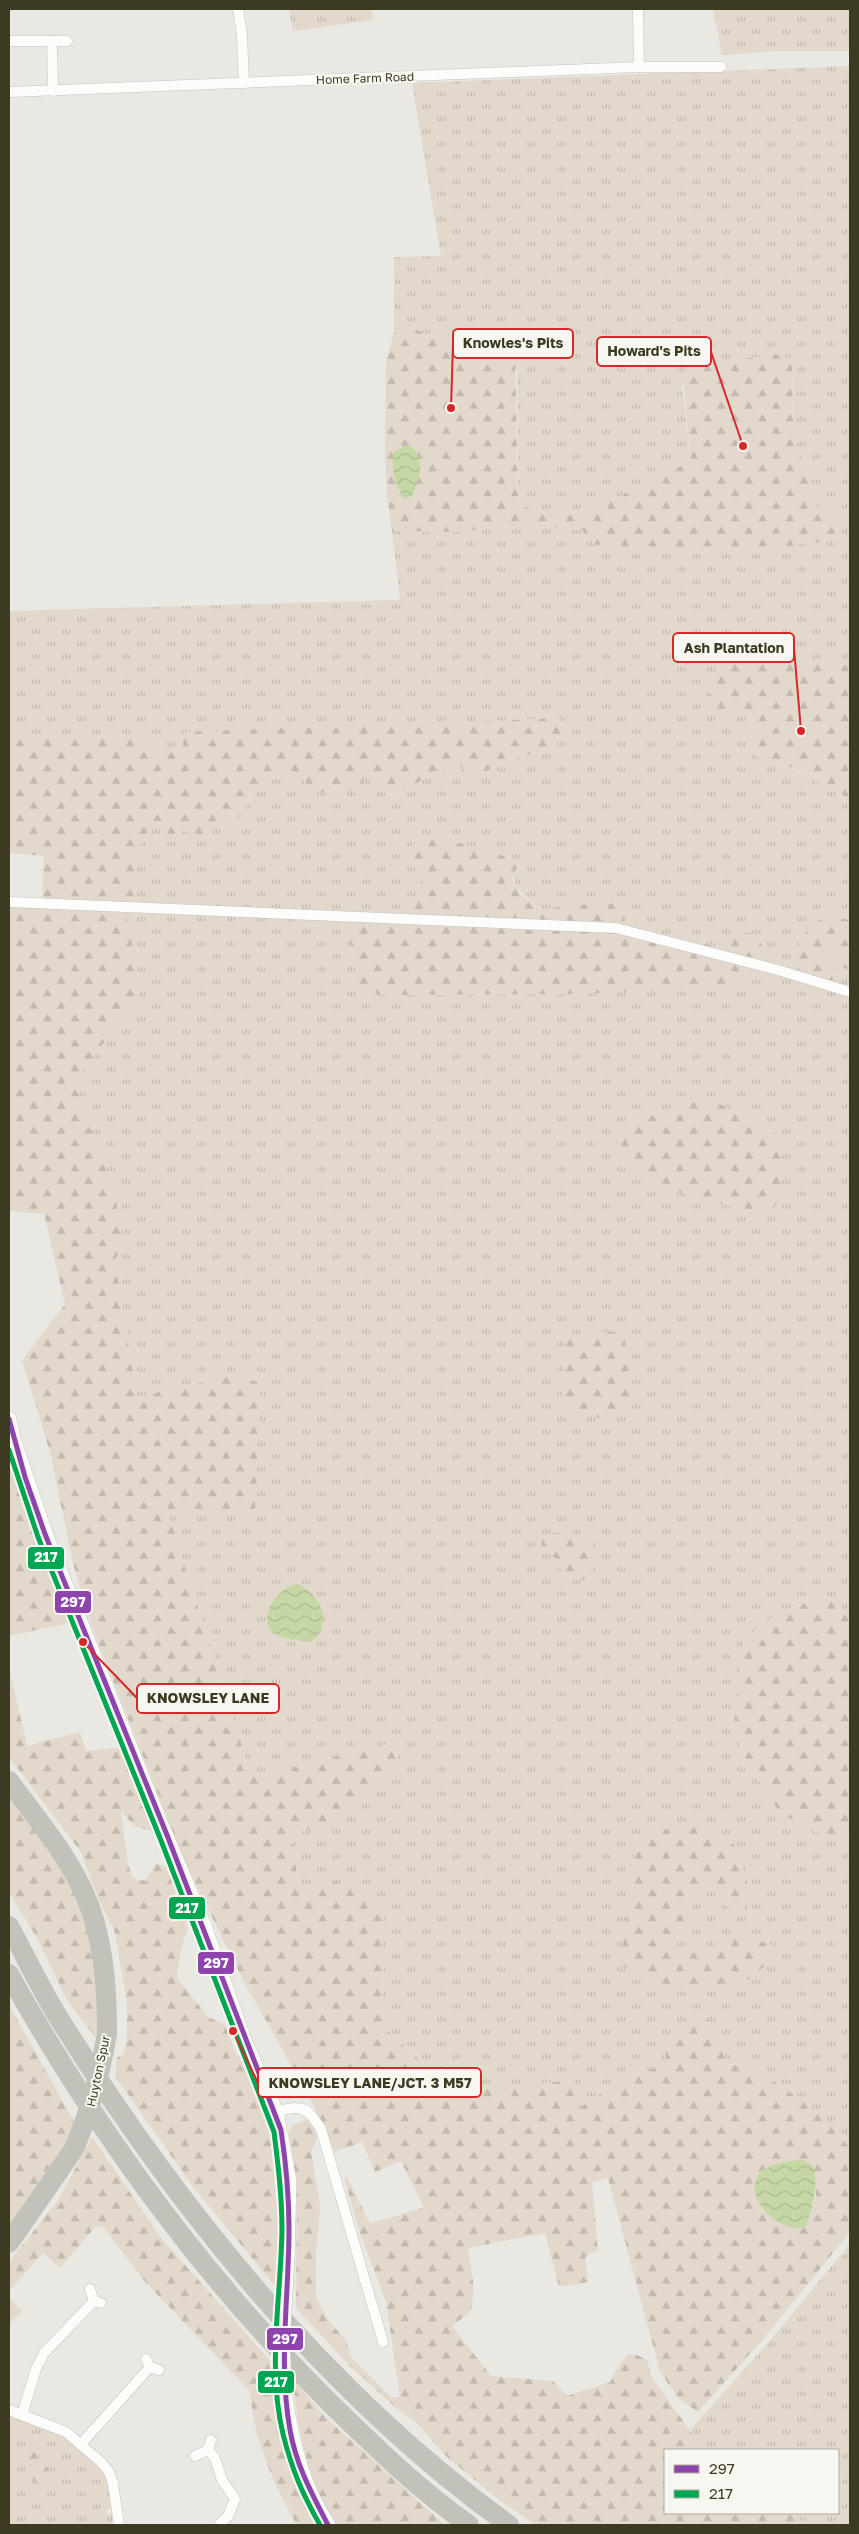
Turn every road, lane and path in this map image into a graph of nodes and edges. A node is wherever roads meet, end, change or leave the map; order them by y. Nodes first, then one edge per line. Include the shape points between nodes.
1 (238, 9) edge
2 (638, 9) edge
3 (9, 40) edge
4 (52, 41) junction
5 (67, 41) dead end
6 (639, 67) junction
7 (721, 67) dead end
8 (244, 83) junction
9 (54, 91) junction
10 (9, 92) edge
11 (9, 902) edge
12 (850, 992) edge
13 (9, 1419) edge
14 (9, 1781) edge
15 (9, 1926) edge
16 (9, 1974) edge
17 (276, 2112) junction
18 (9, 2242) edge
19 (90, 2289) dead end
20 (383, 2342) dead end
21 (152, 2365) dead end
22 (9, 2410) edge
23 (22, 2415) junction
24 (81, 2444) junction
25 (195, 2456) dead end
26 (119, 2525) edge
27 (218, 2525) edge
28 (328, 2525) edge
29 (469, 2525) edge
30 (509, 2525) edge

1 - 8 street
2 - 6 street
3 - 4 street
4 - 5 street
4 - 9 street
6 - 7 street, Home Farm Road
6 - 8 street, Home Farm Road
8 - 9 street, Home Farm Road
9 - 10 street, Home Farm Road
11 - 12 street via 616,928
13 - 17 main road via 47,1539 204,1926 244,2040
14 - 18 highway, Huyton Spur, bridge via 77,1879 94,1919 105,1966 107,2034 95,2093 74,2149
15 - 30 highway via 59,2018 130,2126 218,2243 303,2340 407,2444
16 - 29 highway via 42,2034 118,2152 202,2263 297,2370 370,2442
17 - 20 street via 291,2107 302,2108 311,2113 321,2129
17 - 28 main road, bridge via 289,2181 282,2346 285,2396 297,2457 308,2488
19 - 23 street via 97,2302 44,2353
21 - 24 street
22 - 23 street
23 - 24 street via 60,2429
24 - 26 street via 109,2472
25 - 27 street via 209,2445 222,2480 235,2499 228,2516

